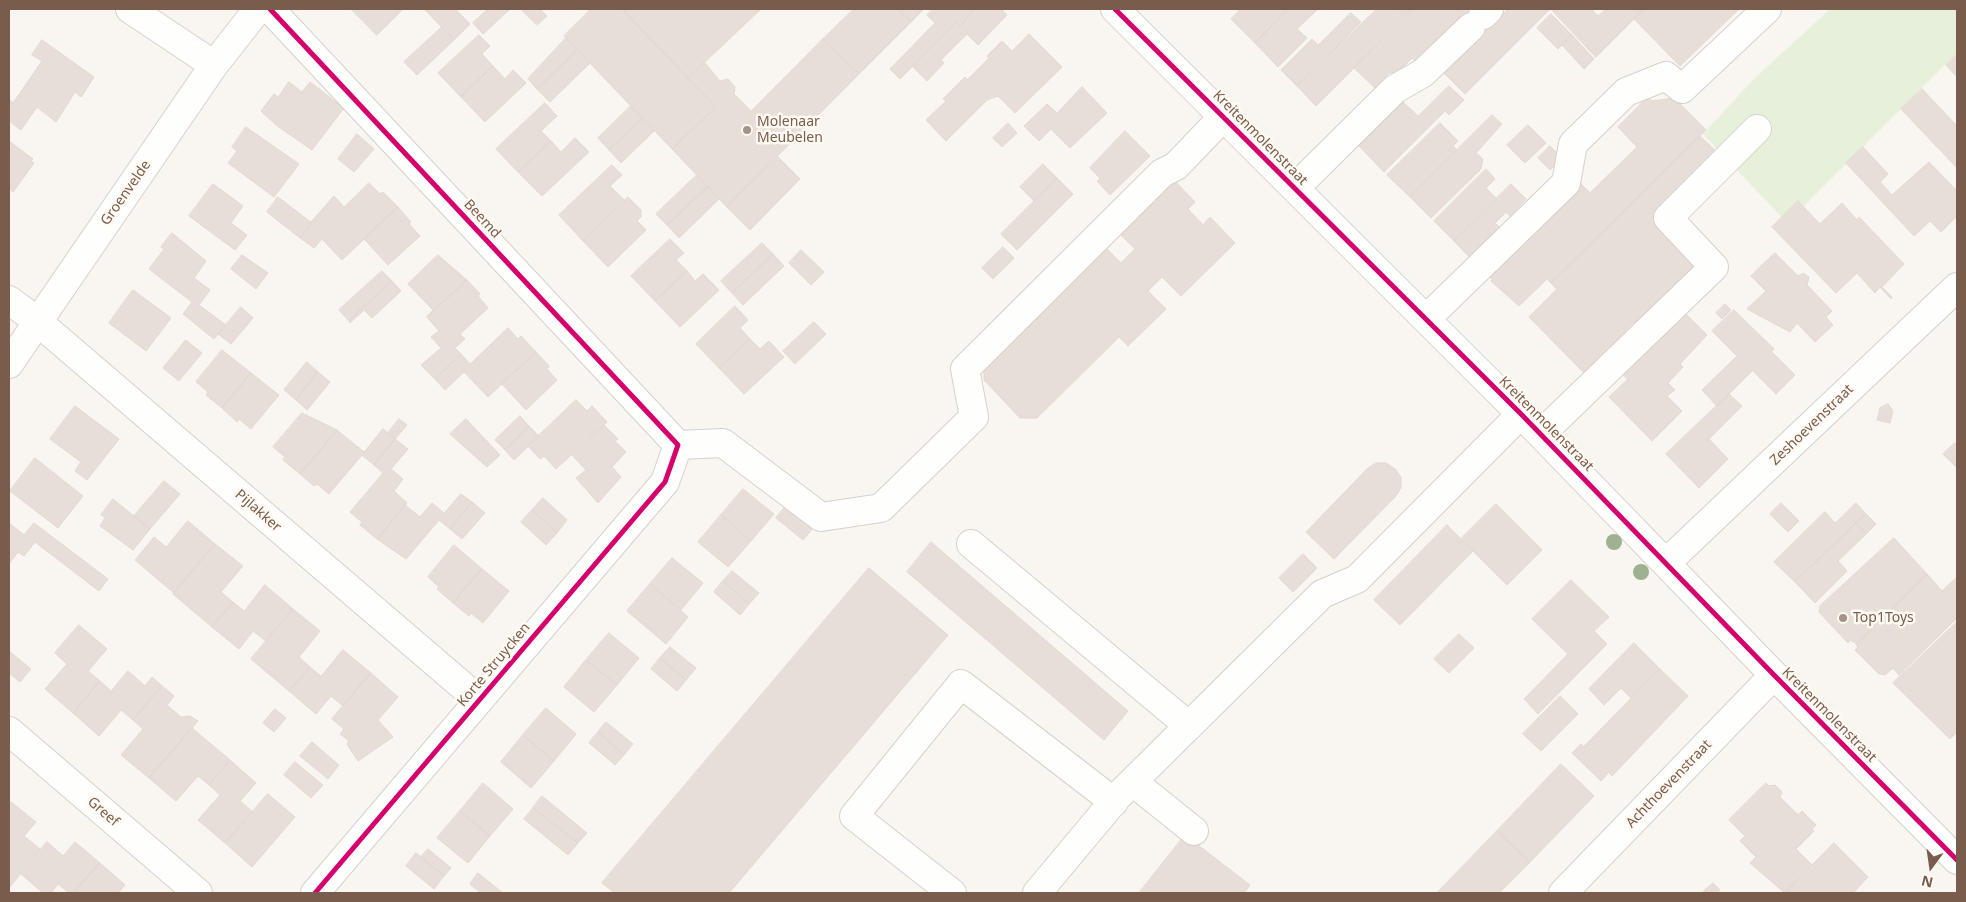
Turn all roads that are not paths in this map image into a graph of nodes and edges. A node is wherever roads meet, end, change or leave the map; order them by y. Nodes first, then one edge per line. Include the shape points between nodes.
1 (130, 9) edge
2 (258, 9) edge
3 (270, 9) edge
4 (1115, 9) edge
5 (1767, 9) edge
6 (1481, 17) edge
7 (214, 65) junction
8 (1223, 117) junction
9 (1757, 129) dead end
10 (1295, 188) junction
11 (1957, 287) edge
12 (9, 300) edge
13 (1426, 319) junction
14 (37, 321) junction
15 (9, 364) edge
16 (1521, 414) junction
17 (1541, 434) junction
18 (678, 445) junction
19 (971, 544) dead end
20 (1666, 563) junction
21 (1774, 675) junction
22 (479, 700) junction
23 (1189, 726) junction
24 (9, 731) edge
25 (1133, 782) junction
26 (1114, 802) junction
27 (1194, 831) dead end
28 (1957, 860) edge
29 (198, 893) edge
30 (315, 893) edge
31 (952, 893) edge
32 (1037, 893) edge
33 (1563, 893) edge

1 - 7 street
2 - 7 street, Groenvelde
3 - 18 street, Beemd
4 - 8 street, Kreitenmolenstraat
5 - 13 street via 1682,89 1666,76 1626,92 1573,144 1566,183
6 - 10 street via 1423,73 1395,89
7 - 14 street, Groenvelde
8 - 10 street, Kreitenmolenstraat
8 - 18 street via 1176,166 1162,173 965,369 974,417 881,508 821,517 723,443
9 - 17 street via 1668,218 1714,267
10 - 13 street, Kreitenmolenstraat
11 - 20 street, Zeshoevenstraat
12 - 14 street
13 - 16 street, Kreitenmolenstraat
14 - 15 street, Groenvelde
14 - 22 street, Pijlakker
16 - 17 street, Kreitenmolenstraat
16 - 23 street via 1357,579 1322,594
17 - 20 street, Kreitenmolenstraat
18 - 22 street, Korte Struycken via 665,482
19 - 23 street
20 - 21 street, Kreitenmolenstraat
21 - 28 street, Kreitenmolenstraat
21 - 33 street, Achthoevenstraat
22 - 30 street, Korte Struycken
23 - 25 street
24 - 29 street, Greef
25 - 26 street
25 - 27 street
26 - 31 street via 960,684 854,816
26 - 32 street

